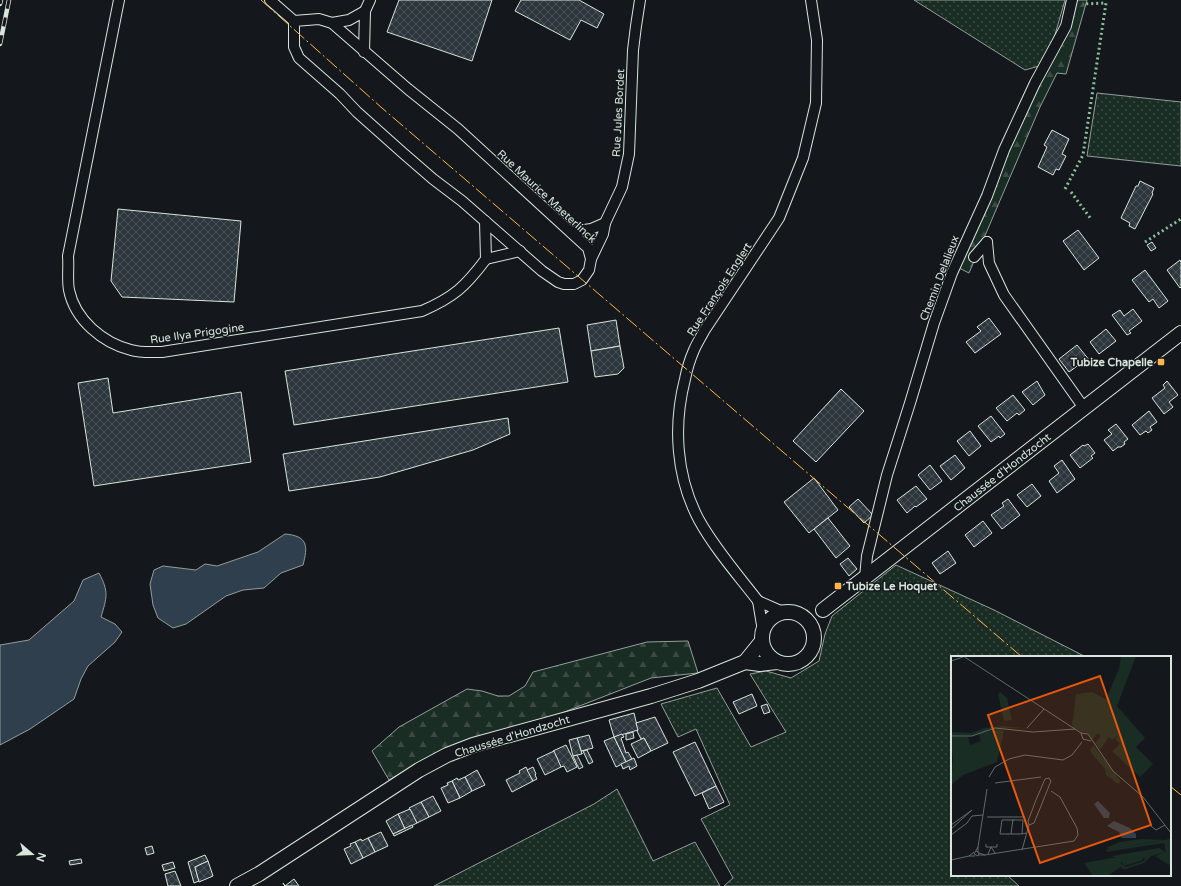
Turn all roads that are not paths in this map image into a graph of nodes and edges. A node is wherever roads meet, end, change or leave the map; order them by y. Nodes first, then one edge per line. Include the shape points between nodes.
1 (119, 0) edge
2 (270, 0) edge
3 (370, 0) edge
4 (640, 0) edge
5 (811, 0) edge
6 (1072, 0) edge
7 (365, 12) junction
8 (294, 21) junction
9 (332, 23) junction
10 (364, 52) junction
11 (485, 221) junction
12 (606, 223) junction
13 (570, 232) junction
14 (520, 251) junction
15 (974, 257) dead end
16 (592, 258) junction
17 (486, 259) junction
18 (1181, 333) edge
19 (1084, 408) junction
20 (865, 578) junction
21 (758, 601) junction
22 (823, 610) junction
23 (790, 613) junction
24 (763, 636) junction
25 (814, 637) junction
26 (744, 662) junction
27 (777, 662) junction
28 (237, 886) edge

1 - 17 street, Rue Ilya Prigogine via 68,256 69,290 73,301 92,329 109,342 135,351 162,352 422,310 459,291
2 - 8 street
3 - 7 street
4 - 12 street, Rue Jules Bordet via 633,50 629,154 622,187
5 - 21 street, Rue François Englert via 817,40 816,103 803,158 779,218 694,350 680,398 678,416 680,461 691,501 709,536
6 - 20 street, Chemin Delalieux via 1066,26 1004,150 987,196 952,273 934,323 887,475 867,556
7 - 9 street via 349,20
7 - 10 street
8 - 9 street via 319,19
8 - 11 street, Rue Maurice Maeterlinck via 294,47 299,58 403,153
9 - 10 street, Rue Maurice Maeterlinck
10 - 13 street, Rue Maurice Maeterlinck via 458,129
11 - 14 street, Rue Maurice Maeterlinck
11 - 17 street
12 - 13 street via 592,229
12 - 16 street, Rue Jules Bordet
13 - 16 street, Rue Maurice Maeterlinck via 588,248
14 - 16 street, Rue Maurice Maeterlinck via 542,271 564,284 574,284 582,280 589,270
14 - 17 street
15 - 19 street via 987,242 989,263 1004,295
18 - 19 main road, Chaussée d'Hondzocht
19 - 20 main road, Chaussée d'Hondzocht
20 - 22 main road, Chaussée d'Hondzocht
21 - 23 street
21 - 24 street
22 - 23 main road
22 - 25 main road
23 - 24 main road via 777,614 770,619
23 - 25 main road via 803,616 810,623
24 - 26 main road
24 - 27 main road via 765,651
25 - 27 main road via 812,649 801,661 789,664
26 - 27 main road
26 - 28 main road, Chaussée d'Hondzocht via 658,694 473,745 447,755 419,770

